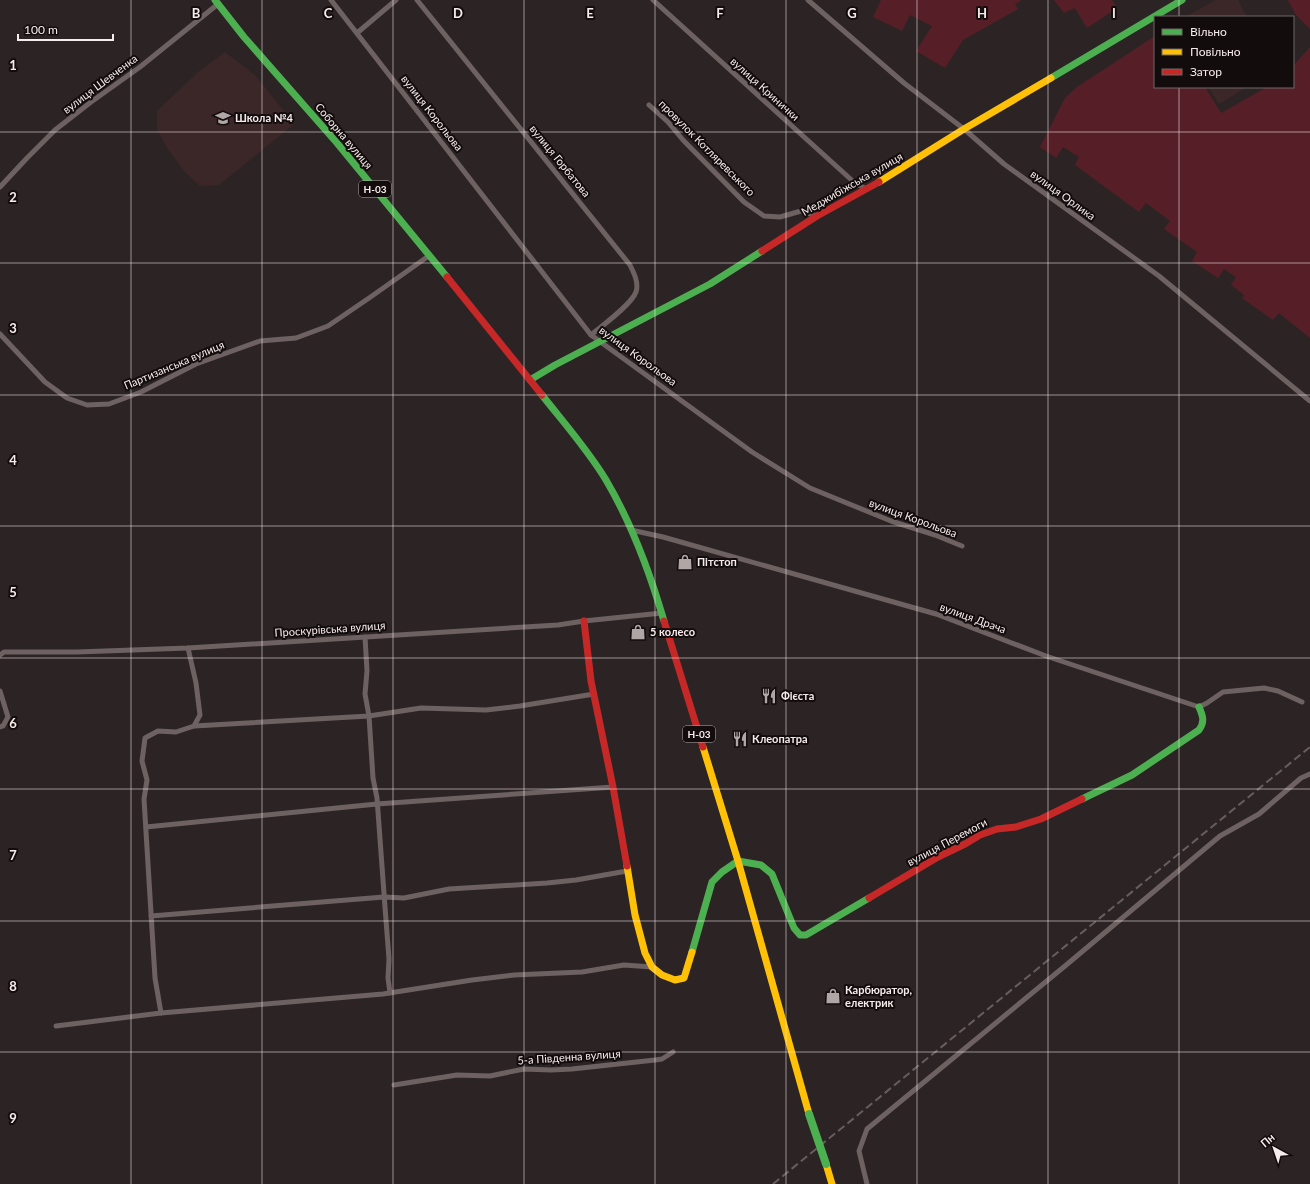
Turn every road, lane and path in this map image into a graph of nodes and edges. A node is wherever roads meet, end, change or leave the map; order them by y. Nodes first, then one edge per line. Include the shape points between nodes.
1 (331, 0) edge
2 (396, 0) edge
3 (417, 0) edge
4 (653, 0) edge
5 (808, 0) edge
6 (1181, 0) edge
7 (217, 2) edge
8 (1154, 16) edge
9 (1154, 16) edge
10 (357, 33) junction
11 (649, 105) dead end
12 (964, 129) junction
13 (0, 187) edge
14 (867, 189) junction
15 (817, 216) junction
16 (430, 255) junction
17 (0, 334) edge
18 (591, 335) junction
19 (601, 342) junction
20 (530, 380) junction
21 (1310, 401) edge
22 (631, 530) junction
23 (962, 546) dead end
24 (662, 613) junction
25 (584, 621) junction
26 (365, 637) junction
27 (188, 648) junction
28 (0, 655) edge
29 (0, 691) edge
30 (594, 694) junction
31 (1302, 702) dead end
32 (1199, 707) junction
33 (369, 716) junction
34 (194, 726) junction
35 (0, 727) edge
36 (1310, 774) edge
37 (613, 787) junction
38 (377, 804) junction
39 (146, 827) junction
40 (738, 861) junction
41 (627, 871) junction
42 (384, 897) junction
43 (151, 916) junction
44 (652, 967) junction
45 (390, 993) junction
46 (161, 1013) junction
47 (56, 1026) dead end
48 (673, 1052) dead end
49 (394, 1085) dead end
50 (832, 1184) edge
51 (867, 1184) edge

1 - 10 street, вулиця Корольова
2 - 10 street
3 - 18 street, вулиця Горбатова via 630,265 636,278 636,291 629,302
4 - 14 street, вулиця Кринички via 856,184
5 - 12 street, вулиця Орлика via 904,83
6 - 9 main road, Меджибіжська вулиця
7 - 13 street, вулиця Шевченка via 140,67 55,130
7 - 16 main road, Соборна вулиця / Н-03
8 - 12 main road, Меджибіжська вулиця
10 - 18 street, вулиця Корольова
11 - 15 street, провулок Котляревського via 744,202 764,216 780,217 800,211
12 - 14 main road, Меджибіжська вулиця
12 - 21 street, вулиця Орлика via 1004,164 1159,276
14 - 15 main road, Меджибіжська вулиця
15 - 19 main road, Меджибіжська вулиця via 710,284
16 - 17 street, Партизанська вулиця via 328,326 296,338 260,341 196,364 141,392 109,404 87,405 67,398 45,382
16 - 20 main road, Соборна вулиця / Н-03
18 - 19 street, вулиця Корольова
19 - 20 main road, Меджибіжська вулиця
19 - 23 street, вулиця Корольова via 752,452 810,488
20 - 22 main road, Н-03 via 606,480
22 - 24 main road, Н-03 via 648,569
22 - 32 street, вулиця Драча via 936,614 1046,656
24 - 25 street, Проскурівська вулиця
24 - 40 main road, Н-03
25 - 26 street, Проскурівська вулиця via 558,625
25 - 30 main road
26 - 27 street, Проскурівська вулиця
26 - 33 street via 365,694
27 - 28 street, Проскурівська вулиця via 4,652
27 - 34 street via 200,715
29 - 35 street via 8,717
30 - 33 street via 486,710 420,708
30 - 37 main road
31 - 32 street via 1278,691 1264,688 1223,692
32 - 40 main road, вулиця Перемоги via 1203,724 1199,730 1132,775 1041,819 980,835 806,935 800,935 794,928 772,874 759,864
33 - 34 street
33 - 38 street
34 - 39 street via 176,732 158,731 145,738 142,761 147,780 144,800
36 - 51 street via 1301,778 1259,814 1220,836 867,1129 859,1151
37 - 38 street
37 - 41 main road
38 - 39 street
38 - 42 street
39 - 43 street
40 - 44 main road via 712,882 684,978 675,980 662,975
40 - 50 main road, Н-03, bridge via 809,1114
41 - 42 street via 576,880 450,889 404,898
41 - 44 main road via 635,915 645,953
42 - 43 street
42 - 45 street
43 - 46 street via 155,978
44 - 45 street via 624,965 582,972 514,975
45 - 46 street
46 - 47 street
48 - 49 street, 5-а Південна вулиця via 655,1060 572,1069 524,1069 490,1076 457,1075

